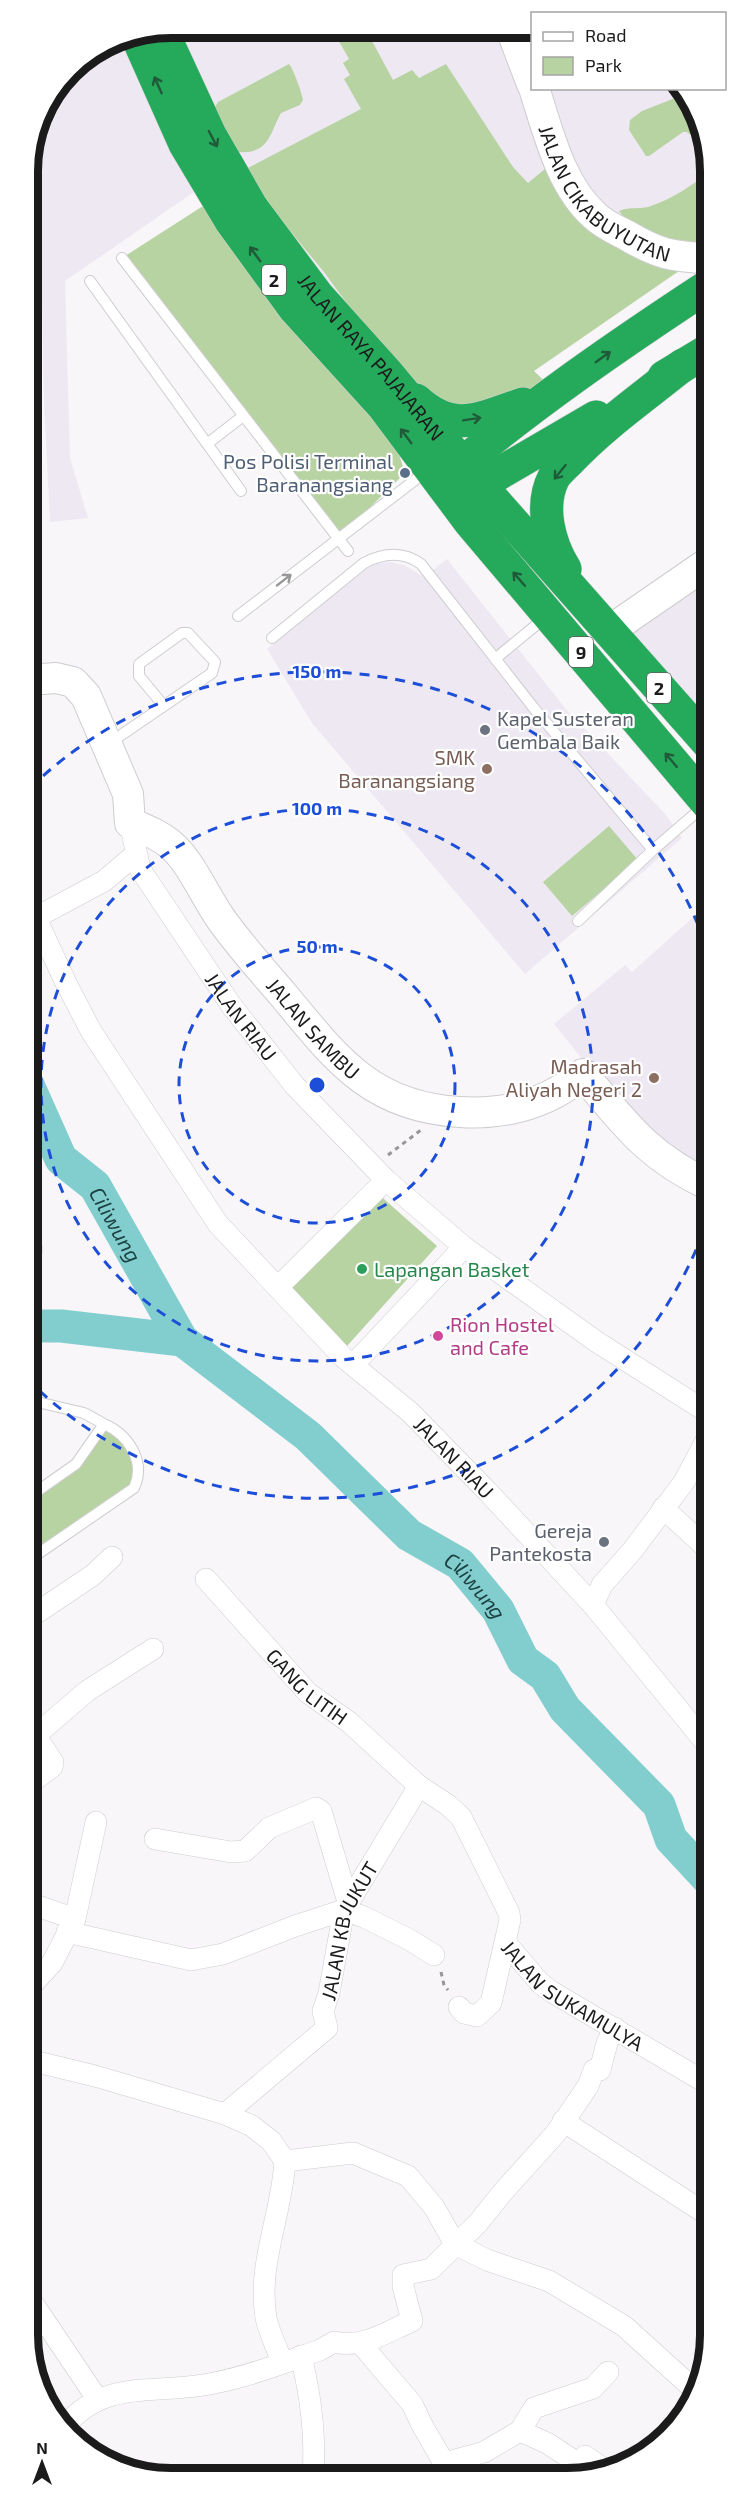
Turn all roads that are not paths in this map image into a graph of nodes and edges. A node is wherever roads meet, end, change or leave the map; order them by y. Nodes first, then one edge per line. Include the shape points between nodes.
1 (162, 38) edge
2 (514, 38) edge
3 (531, 81) edge
4 (534, 90) edge
5 (242, 214) junction
6 (700, 257) edge
7 (122, 258) dead end
8 (90, 281) dead end
9 (700, 292) edge
10 (696, 357) edge
11 (388, 374) junction
12 (556, 392) junction
13 (243, 416) junction
14 (207, 444) junction
15 (453, 480) junction
16 (241, 491) dead end
17 (339, 538) junction
18 (348, 551) dead end
19 (700, 568) edge
20 (586, 606) junction
21 (549, 614) junction
22 (238, 616) dead end
23 (609, 631) junction
24 (272, 638) dead end
25 (495, 659) junction
26 (38, 679) edge
27 (164, 706) junction
28 (700, 734) edge
29 (108, 744) junction
30 (700, 794) edge
31 (700, 811) edge
32 (130, 823) junction
33 (653, 850) junction
34 (136, 854) junction
35 (38, 907) edge
36 (38, 921) edge
37 (578, 921) dead end
38 (380, 1174) junction
39 (700, 1181) edge
40 (464, 1248) junction
41 (278, 1287) junction
42 (353, 1365) junction
43 (38, 1402) edge
44 (700, 1408) edge
45 (104, 1424) junction
46 (700, 1452) edge
47 (38, 1491) edge
48 (663, 1508) junction
49 (700, 1542) edge
50 (38, 1554) edge
51 (112, 1557) dead end
52 (206, 1579) dead end
53 (592, 1605) junction
54 (38, 1612) edge
55 (153, 1649) dead end
56 (38, 1727) edge
57 (700, 1736) edge
58 (38, 1739) edge
59 (38, 1777) edge
60 (419, 1786) junction
61 (96, 1822) dead end
62 (155, 1839) dead end
63 (346, 1906) junction
64 (38, 1908) edge
65 (71, 1925) junction
66 (506, 1943) junction
67 (434, 1955) road end
68 (38, 1978) edge
69 (459, 2007) road end
70 (615, 2028) junction
71 (38, 2062) edge
72 (700, 2079) edge
73 (225, 2114) junction
74 (563, 2121) junction
75 (285, 2161) junction
76 (700, 2210) edge
77 (455, 2244) junction
78 (38, 2311) edge
79 (361, 2344) junction
80 (292, 2359) junction
81 (608, 2372) dead end
82 (690, 2386) edge
83 (98, 2400) junction
84 (69, 2421) edge
85 (520, 2431) junction
86 (597, 2464) edge
87 (314, 2468) edge
88 (443, 2468) edge
89 (446, 2468) edge

1 - 5 highway, JALAN RAYA PAJAJARAN / 2 via 210,135
2 - 3 street, JALAN CIKABUYUTAN
4 - 6 street, JALAN CIKABUYUTAN via 561,165 595,217 653,250
5 - 11 highway, JALAN RAYA PAJAJARAN / 2
15 -> 5 highway, JALAN RAYA PAJAJARAN / 2 via 295,309
7 - 13 lane
8 - 14 lane
12 -> 9 highway
10 - 15 highway
10 -> 20 highway via 583,446 554,477 545,511 550,536 557,557
11 -> 12 highway, 2 via 441,419 470,422
11 - 15 highway, JALAN RAYA PAJAJARAN / 2
12 - 15 highway via 501,431
13 - 14 lane
13 - 17 lane
14 - 16 lane
15 - 17 lane via 398,495
15 - 20 highway, JALAN RAYA PAJAJARAN / 2
21 -> 15 highway, JALAN RAYA PAJAJARAN / 9 via 470,522
17 - 18 lane
22 -> 17 lane
19 - 23 street
20 - 23 highway, JALAN RAYA PAJAJARAN / 2
21 - 25 lane
30 -> 21 highway, JALAN RAYA PAJAJARAN / 9
23 - 28 highway, JALAN RAYA PAJAJARAN / 2
24 - 25 lane via 364,563 396,555 421,564
25 - 33 lane
26 - 29 street via 73,682 86,696
27 - 27 lane via 139,676 140,664 182,633 188,633 215,662 215,668 212,674
27 - 29 lane
29 - 32 street via 128,794
31 - 33 lane
32 - 34 street, JALAN RIAU
32 - 39 street, JALAN SAMBU via 159,836 180,854 228,928 325,1046 356,1076 404,1102 435,1110 490,1114 564,1090 583,1074 641,1142 682,1173
33 - 37 lane
34 - 35 street via 104,881
34 - 38 street, JALAN RIAU via 148,882 257,1040 294,1086
36 - 41 street, JALAN RIAU via 91,1031 147,1119 218,1224
38 - 40 street, JALAN RIAU
38 - 41 street
40 - 42 street
40 - 44 street, JALAN RIAU via 597,1342
41 - 42 street, JALAN RIAU
42 - 53 street, JALAN RIAU via 411,1413
43 - 45 lane via 84,1413
45 - 47 lane via 76,1464
45 - 50 lane via 131,1447 139,1463 134,1488
46 - 48 street via 684,1482
48 - 49 street
48 - 53 street via 602,1585
51 - 54 street via 93,1575
52 - 60 street, GANG LITIH via 308,1693 349,1722
53 - 57 street, JALAN RIAU
55 - 56 street
58 - 59 street via 53,1762
60 - 63 street, JALAN KB JUKUT
60 - 66 street, JALAN SUKAMULYA via 448,1805 467,1826 509,1913
61 - 65 street
62 - 63 street via 245,1851 269,1828 316,1808 321,1811
63 - 65 street via 223,1954 191,1960
63 - 67 street
63 - 73 street, JALAN KB JUKUT via 323,2011 327,2028
64 - 65 street
65 - 68 street via 52,1963
66 - 69 street via 491,2003 477,2016 464,2013
66 - 70 street, JALAN SUKAMULYA via 540,1983
70 - 72 street, JALAN SUKAMULYA
70 - 74 street via 600,2070 594,2070 588,2086
71 - 73 street
73 - 75 street via 252,2126
74 - 76 street
74 - 77 street via 478,2223
75 - 77 street via 353,2153 408,2176 434,2207
75 - 80 street via 266,2258 264,2294 267,2319
77 - 79 street via 431,2269 403,2275 411,2321
77 - 82 street via 487,2260 549,2281 624,2326
78 - 83 street
79 - 80 street via 334,2342
79 - 88 street via 412,2404
80 - 83 street via 214,2383 125,2390
80 - 87 street via 313,2415
81 - 85 street via 593,2388 534,2408
83 - 84 street
85 - 86 street via 579,2464 585,2456
85 - 89 street

